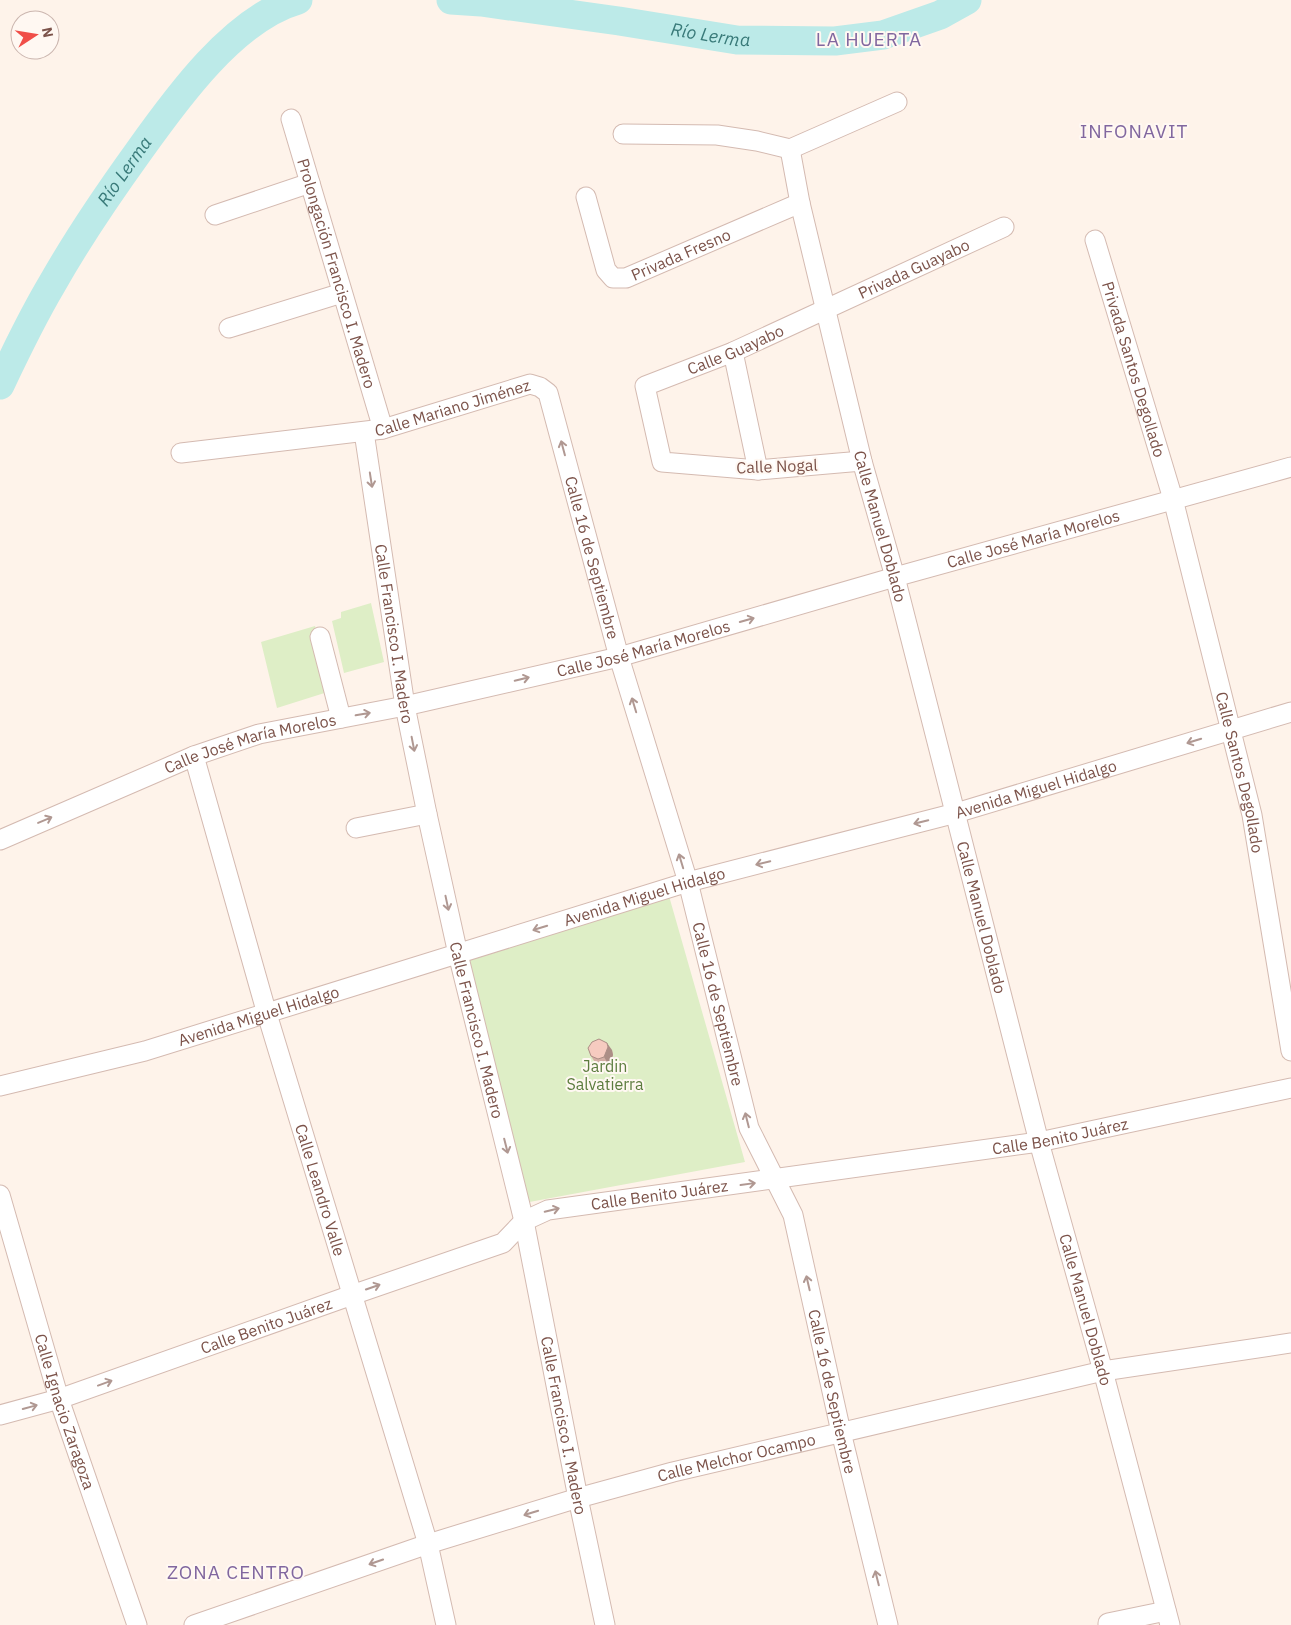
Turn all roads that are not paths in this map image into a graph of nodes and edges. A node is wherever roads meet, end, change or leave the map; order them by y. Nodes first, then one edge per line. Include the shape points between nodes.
1 (897, 102) dead end
2 (291, 119) dead end
3 (623, 134) dead end
4 (790, 149) junction
5 (310, 183) junction
6 (586, 197) dead end
7 (800, 203) junction
8 (215, 215) dead end
9 (1004, 227) dead end
10 (1095, 240) dead end
11 (342, 293) junction
12 (826, 311) junction
13 (229, 328) dead end
14 (733, 352) junction
15 (540, 387) joint
16 (383, 429) junction
17 (364, 432) junction
18 (181, 453) dead end
19 (862, 461) junction
20 (662, 462) joint
21 (1291, 466) edge
22 (758, 470) junction
23 (1173, 499) junction
24 (895, 577) junction
25 (320, 636) dead end
26 (619, 657) junction
27 (405, 706) junction
28 (1291, 712) edge
29 (341, 718) junction
30 (1231, 730) junction
31 (194, 756) junction
32 (956, 813) junction
33 (427, 814) junction
34 (356, 828) dead end
35 (0, 840) edge
36 (688, 882) junction
37 (458, 954) junction
38 (267, 1014) junction
39 (1291, 1051) edge
40 (0, 1086) edge
41 (1291, 1088) edge
42 (1039, 1142) junction
43 (775, 1180) junction
44 (0, 1195) edge
45 (524, 1221) junction
46 (352, 1295) junction
47 (1291, 1343) edge
48 (1103, 1371) junction
49 (59, 1400) junction
50 (0, 1415) edge
51 (841, 1432) junction
52 (578, 1498) junction
53 (428, 1544) junction
54 (1168, 1618) edge
55 (1147, 1620) edge
56 (137, 1625) edge
57 (194, 1625) edge
58 (446, 1625) edge
59 (605, 1625) edge
60 (888, 1625) edge
61 (1108, 1625) edge

1 - 4 street
2 - 5 street, Prolongación Francisco I. Madero
3 - 4 street via 716,135
4 - 7 street, Calle Manuel Doblado
5 - 8 street
5 - 11 street, Prolongación Francisco I. Madero
6 - 7 street, Privada Fresno via 606,270 613,278 626,278
7 - 12 street, Calle Manuel Doblado
9 - 12 street, Privada Guayabo
10 - 23 street, Privada Santos Degollado
11 - 13 street
11 - 16 street, Prolongación Francisco I. Madero
12 - 14 street, Calle Guayabo
12 - 19 street, Calle Manuel Doblado
14 - 20 street, Calle Guayabo via 646,386
14 - 22 street
15 - 16 street, Calle Mariano Jiménez via 530,384
26 -> 15 street, Calle 16 de Septiembre via 548,393
16 - 17 street, Calle Mariano Jiménez
17 - 18 street, Calle Mariano Jiménez
17 -> 27 street, Calle Francisco I. Madero
19 - 22 street, Calle Nogal
19 - 24 street, Calle Manuel Doblado
20 - 22 street, Calle Nogal
21 - 23 street, Calle José María Morelos
23 - 24 street, Calle José María Morelos
23 - 30 street, Calle Santos Degollado
26 -> 24 street, Calle José María Morelos
24 - 32 street, Calle Manuel Doblado
25 - 29 street
27 -> 26 street, Calle José María Morelos
36 -> 26 street, Calle 16 de Septiembre
29 -> 27 street, Calle José María Morelos
27 -> 33 street, Calle Francisco I. Madero
28 - 30 street, Avenida Miguel Hidalgo
29 - 31 street, Calle José María Morelos via 259,734
30 -> 32 street, Avenida Miguel Hidalgo
30 - 39 street, Calle Santos Degollado via 1252,815
35 -> 31 street, Calle José María Morelos
31 - 38 street, Calle Leandro Valle
32 -> 36 street, Avenida Miguel Hidalgo
32 - 42 street, Calle Manuel Doblado
33 - 34 street
33 -> 37 street, Calle Francisco I. Madero
36 -> 37 street, Avenida Miguel Hidalgo
43 -> 36 street, Calle 16 de Septiembre via 749,1128
37 - 38 street, Avenida Miguel Hidalgo
37 -> 45 street, Calle Francisco I. Madero
38 - 40 street, Avenida Miguel Hidalgo via 145,1051
38 - 46 street, Calle Leandro Valle
41 - 42 street, Calle Benito Juárez
42 - 43 street, Calle Benito Juárez
42 - 48 street, Calle Manuel Doblado
45 -> 43 street, Calle Benito Juárez via 548,1210
51 -> 43 street, Calle 16 de Septiembre via 793,1216
44 - 49 street, Calle Ignacio Zaragoza
46 -> 45 street, Calle Benito Juárez via 503,1243
45 - 52 street, Calle Francisco I. Madero
49 -> 46 street, Calle Benito Juárez
46 - 53 street, Calle Leandro Valle
47 - 48 street, Calle Melchor Ocampo
48 - 51 street, Calle Melchor Ocampo
48 - 54 street, Calle Manuel Doblado
50 -> 49 street, Calle Benito Juárez
49 - 56 street, Calle Ignacio Zaragoza
51 - 52 street, Calle Melchor Ocampo
60 -> 51 street, Calle 16 de Septiembre
52 -> 53 street, Calle Melchor Ocampo
52 - 59 street, Calle Francisco I. Madero
53 -> 57 street, Calle Melchor Ocampo
53 - 58 street, Calle Leandro Valle
54 - 55 street
55 - 61 street

